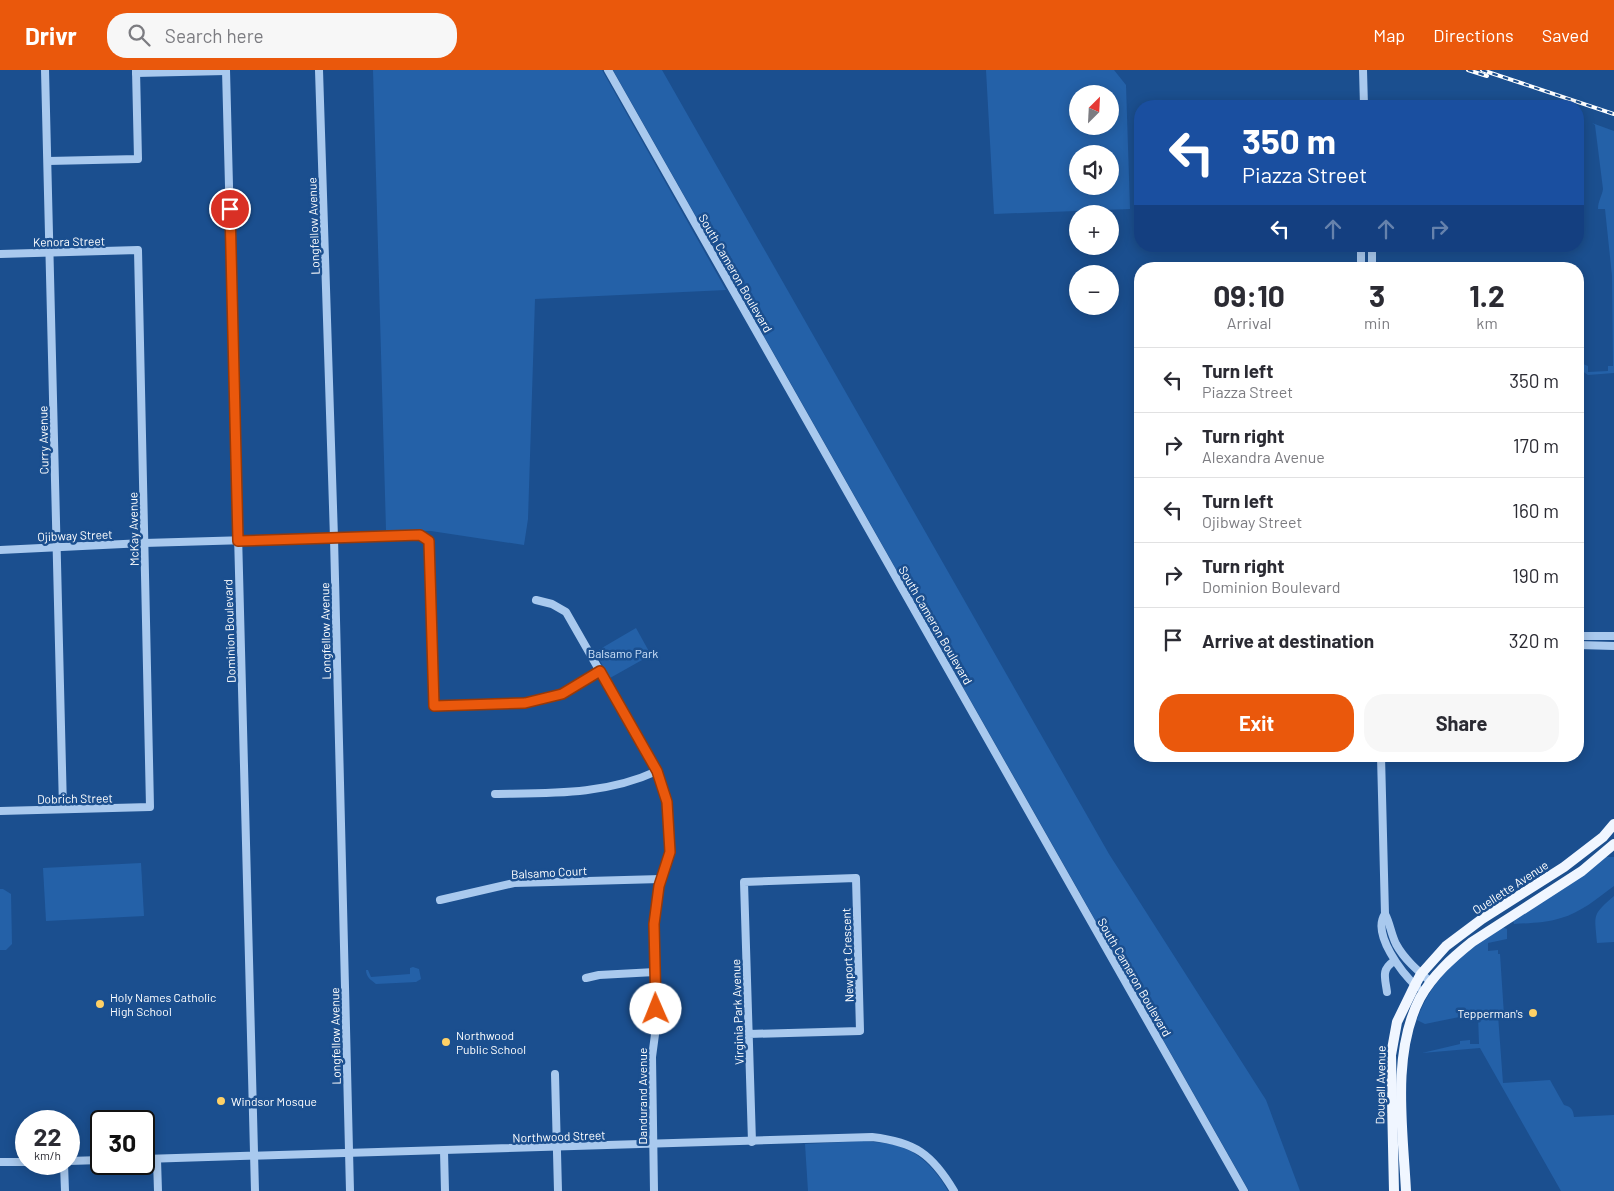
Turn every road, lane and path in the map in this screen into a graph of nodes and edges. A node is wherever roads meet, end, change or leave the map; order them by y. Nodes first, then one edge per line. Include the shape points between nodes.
1 (46, 70) edge
2 (226, 70) edge
3 (319, 70) edge
4 (608, 70) edge
5 (1363, 70) edge
6 (136, 72) edge
7 (1364, 100) edge
8 (48, 161) junction
9 (138, 250) joint
10 (50, 252) junction
11 (0, 254) edge
12 (334, 538) junction
13 (238, 541) junction
14 (144, 543) junction
15 (57, 547) junction
16 (0, 550) edge
17 (536, 600) dead end
18 (1584, 636) edge
19 (1614, 636) edge
20 (1584, 645) edge
21 (1614, 646) edge
22 (600, 671) junction
23 (1381, 762) edge
24 (657, 771) junction
25 (495, 794) dead end
26 (150, 807) joint
27 (63, 809) junction
28 (0, 811) edge
29 (1614, 824) edge
30 (1603, 837) junction
31 (1614, 845) edge
32 (661, 879) junction
33 (744, 882) joint
34 (440, 900) dead end
35 (1384, 914) junction
36 (1394, 961) junction
37 (655, 972) junction
38 (1421, 974) junction
39 (586, 978) dead end
40 (1431, 982) junction
41 (1415, 985) junction
42 (1387, 992) dead end
43 (1423, 993) junction
44 (749, 1034) junction
45 (555, 1074) dead end
46 (752, 1142) junction
47 (653, 1145) junction
48 (557, 1148) junction
49 (444, 1151) junction
50 (349, 1154) junction
51 (254, 1156) junction
52 (157, 1159) joint
53 (0, 1162) edge
54 (15, 1162) edge
55 (64, 1175) edge
56 (65, 1191) edge
57 (158, 1191) edge
58 (255, 1191) edge
59 (350, 1191) edge
60 (445, 1191) edge
61 (558, 1191) edge
62 (654, 1191) edge
63 (954, 1191) edge
64 (1244, 1191) edge
65 (1394, 1191) edge
66 (1406, 1191) edge

1 - 8 street, Curry Avenue
2 - 6 street
2 - 13 street, Dominion Boulevard
3 - 12 street, Longfellow Avenue
4 - 64 street, South Cameron Boulevard
5 - 7 street
6 - 8 street via 138,159
8 - 10 street, Curry Avenue
9 - 10 street, Kenora Street
9 - 14 street, McKay Avenue
10 - 11 street, Kenora Street
10 - 15 street, Curry Avenue
12 - 13 street, Ojibway Street
12 - 22 street, Ojibway Street via 420,535 429,541 434,706 525,703 562,694
12 - 50 street, Longfellow Avenue
13 - 14 street, Ojibway Street
13 - 51 street, Dominion Boulevard
14 - 15 street, Ojibway Street
14 - 26 street, McKay Avenue
15 - 16 street, Ojibway Street
15 - 27 street, Curry Avenue
17 - 22 street, Dandurand Avenue via 566,612
18 - 19 street
20 - 21 street
22 - 24 street, Dandurand Avenue
23 - 35 street
24 - 25 street via 607,788 572,793
24 - 32 street, Dandurand Avenue via 667,802 670,829 670,852
26 - 27 street, Dobrich Street
27 - 28 street, Dobrich Street
29 - 30 main road, Ouellette Avenue
30 - 31 street
30 - 38 main road, Ouellette Avenue via 1564,867 1466,930 1446,946
31 - 40 main road, Ouellette Avenue via 1582,871 1472,942
32 - 34 street, Balsamo Court via 514,883
32 - 37 street, Dandurand Avenue via 654,924
33 - 44 street, Virginia Park Avenue
33 - 44 street, Newport Crescent via 856,878 857,907 860,1031
35 - 36 street via 1383,932
35 - 38 street via 1400,952
36 - 41 street
36 - 42 street via 1384,972
37 - 39 street
37 - 47 street, Dandurand Avenue
38 - 40 street
38 - 41 main road, Dougall Avenue
40 - 43 main road, Dougall Avenue
41 - 43 street
41 - 65 main road, Dougall Avenue via 1397,1022 1391,1055
43 - 66 main road, Dougall Avenue via 1406,1037 1401,1074
44 - 46 street, Virginia Park Avenue
45 - 48 street
46 - 47 street, Northwood Street
46 - 63 street, Northwood Street via 872,1137 894,1140 927,1156 942,1171
47 - 48 street, Northwood Street
47 - 62 street, Dandurand Avenue
48 - 49 street, Northwood Street
48 - 61 street
49 - 50 street, Northwood Street
49 - 60 street
50 - 51 street, Northwood Street
50 - 59 street, Longfellow Avenue
51 - 52 street, Northwood Street
51 - 58 street, Dominion Boulevard
52 - 57 street
53 - 54 street
55 - 56 street

